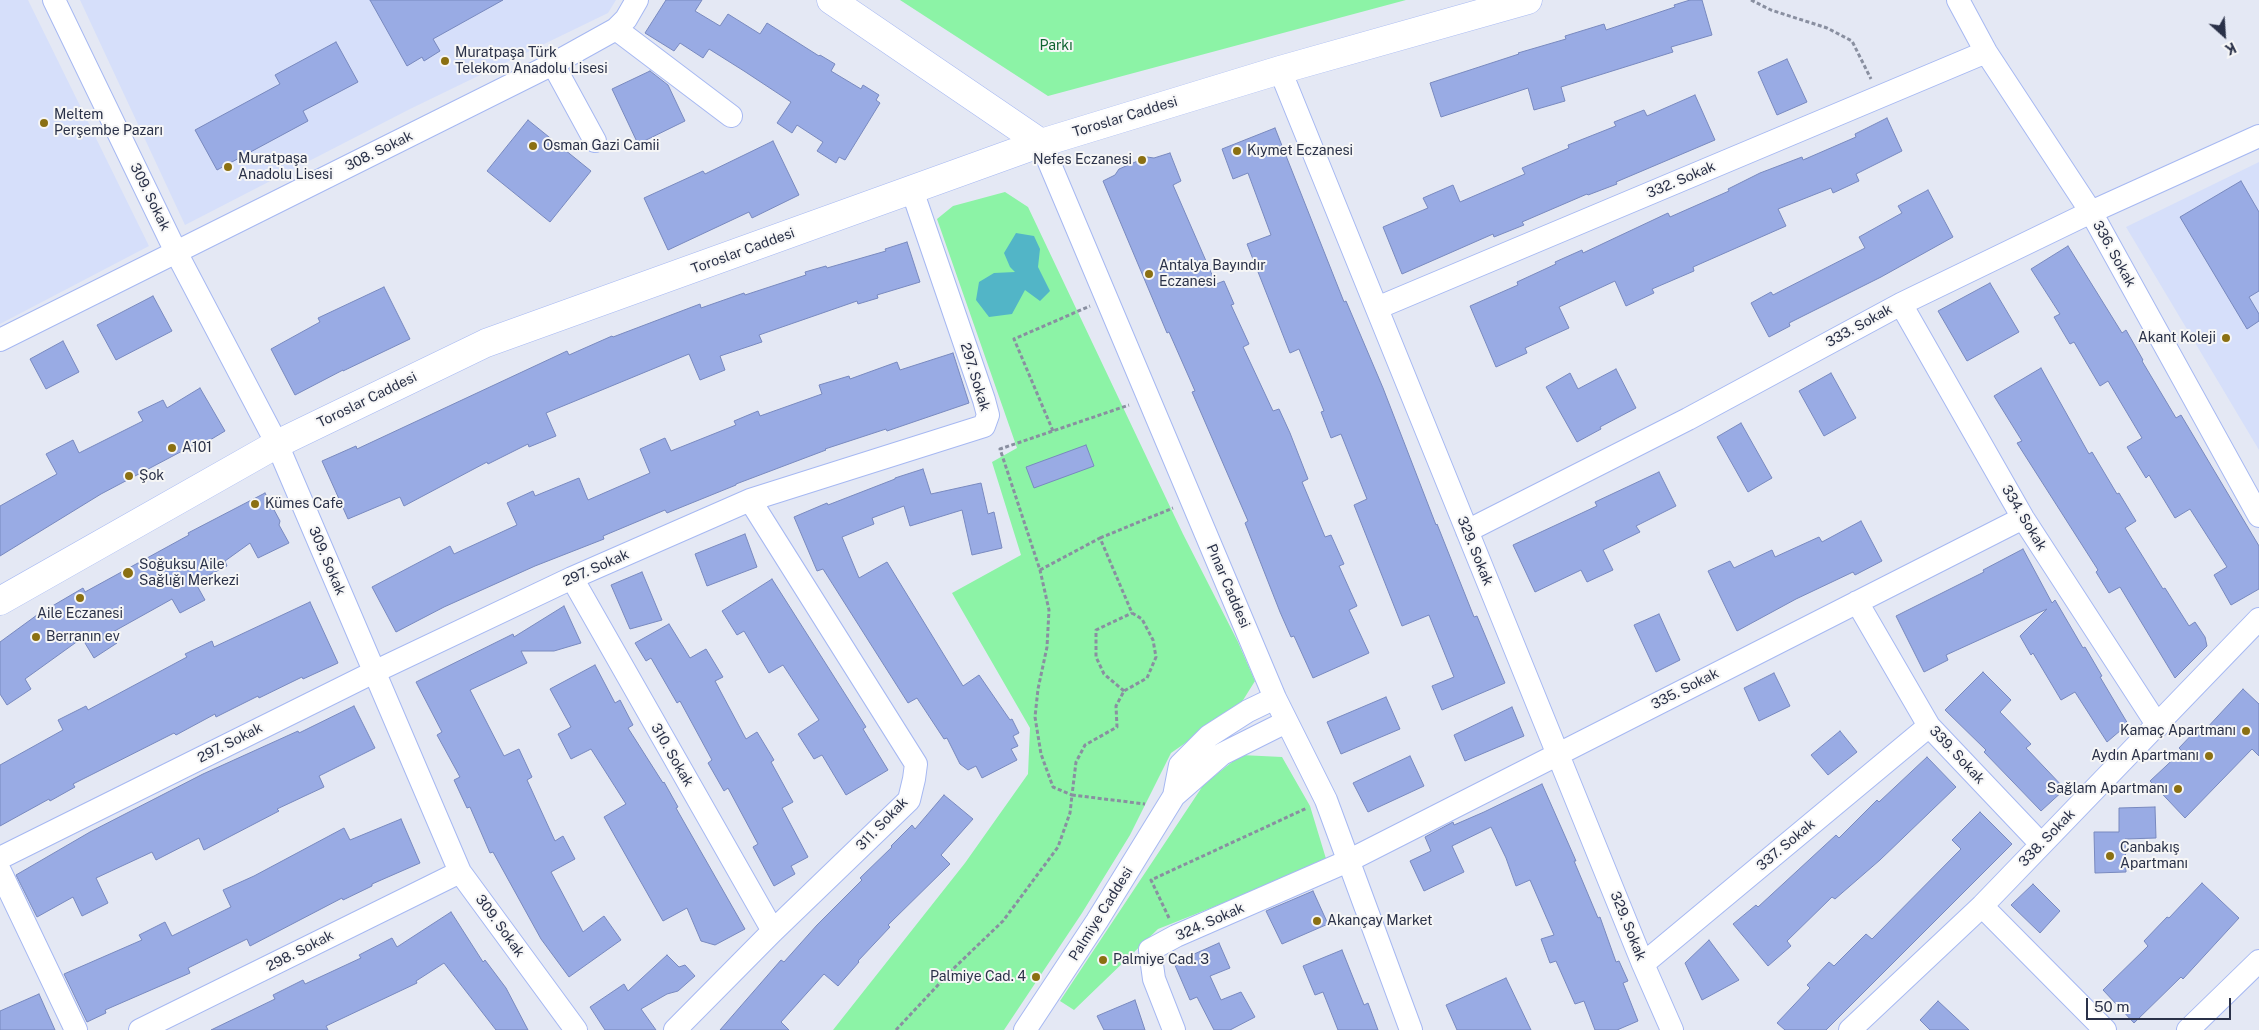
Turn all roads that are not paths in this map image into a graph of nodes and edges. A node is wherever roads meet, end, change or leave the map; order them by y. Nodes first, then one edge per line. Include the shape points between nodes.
1 (54, 0) edge
2 (637, 0) edge
3 (831, 0) edge
4 (1526, 0) edge
5 (1958, 0) edge
6 (616, 28) junction
7 (1986, 52) junction
8 (553, 64) junction
9 (1280, 70) junction
10 (731, 116) dead end
11 (2259, 136) edge
12 (595, 142) dead end
13 (1041, 143) junction
14 (912, 190) junction
15 (2091, 212) junction
16 (176, 252) junction
17 (1900, 304) junction
18 (1377, 308) junction
19 (0, 340) edge
20 (277, 444) junction
21 (750, 500) junction
22 (2259, 516) edge
23 (2023, 518) junction
24 (1467, 531) junction
25 (572, 578) junction
26 (0, 601) edge
27 (1857, 602) junction
28 (2259, 619) edge
29 (374, 672) junction
30 (1275, 698) junction
31 (1286, 722) junction
32 (1929, 726) junction
33 (2158, 726) junction
34 (1558, 753) junction
35 (1174, 796) junction
36 (2041, 844) junction
37 (0, 858) edge
38 (1348, 862) junction
39 (0, 871) edge
40 (460, 872) junction
41 (1982, 906) junction
42 (773, 932) junction
43 (2259, 961) edge
44 (1643, 964) junction
45 (178, 1022) edge
46 (76, 1030) edge
47 (140, 1030) edge
48 (575, 1030) edge
49 (675, 1030) edge
50 (1025, 1030) edge
51 (1174, 1030) edge
52 (1411, 1030) edge
53 (1672, 1030) edge
54 (1850, 1030) edge
55 (2105, 1030) edge
56 (2188, 1030) edge

1 - 16 street, 309. Sokak
2 - 6 street, 308. Sokak via 626,19
3 - 13 main road
4 - 9 main road, Toroslar Caddesi
5 - 7 street, 336. Sokak
6 - 8 street, 308. Sokak
6 - 10 street
7 - 15 street, 336. Sokak
7 - 18 street, 332. Sokak
8 - 12 street
8 - 16 street, 308. Sokak
9 - 13 main road, Toroslar Caddesi
9 - 18 street, 329. Sokak
11 - 15 street, 333. Sokak
13 - 14 main road, Toroslar Caddesi
13 - 30 street, Pınar Caddesi
14 - 20 main road, Toroslar Caddesi via 486,343
14 - 21 street, 297. Sokak via 984,400 988,415 984,426
15 - 17 street, 333. Sokak
15 - 22 street, 336. Sokak
16 - 19 street, 308. Sokak
16 - 20 street, 309. Sokak
17 - 23 street, 334. Sokak
17 - 24 street, 333. Sokak via 1688,419
18 - 24 street, 329. Sokak
20 - 26 main road, Toroslar Caddesi
20 - 29 street, 309. Sokak
21 - 25 street, 297. Sokak
21 - 42 street, 311. Sokak via 916,764 909,800
23 - 27 street, 335. Sokak
23 - 33 street, 334. Sokak
24 - 34 street, 329. Sokak
25 - 29 street, 297. Sokak
25 - 42 street, 310. Sokak
27 - 32 street, 339. Sokak
27 - 34 street, 335. Sokak
28 - 33 street, 338. Sokak
29 - 37 street, 297. Sokak
29 - 40 street, 309. Sokak
30 - 31 street, Pınar Caddesi
30 - 35 street, Palmiye Caddesi via 1209,736 1180,765
31 - 35 street, Palmiye Caddesi via 1222,754
31 - 38 street, Pınar Caddesi via 1326,800
32 - 36 street, 339. Sokak
32 - 44 street, 337. Sokak
33 - 36 street, 338. Sokak
34 - 38 street, 335. Sokak
34 - 44 street, 329. Sokak
35 - 50 street, Palmiye Caddesi via 1098,921
36 - 41 street, 338. Sokak
38 - 51 street, 324. Sokak via 1150,950 1154,979
38 - 52 street, Pınar Caddesi
39 - 46 street
40 - 45 street, 298. Sokak
40 - 48 street, 309. Sokak
41 - 54 street, 338. Sokak
41 - 55 street
42 - 49 street, 311. Sokak
43 - 56 street
44 - 53 street, 329. Sokak
45 - 47 street, 298. Sokak

